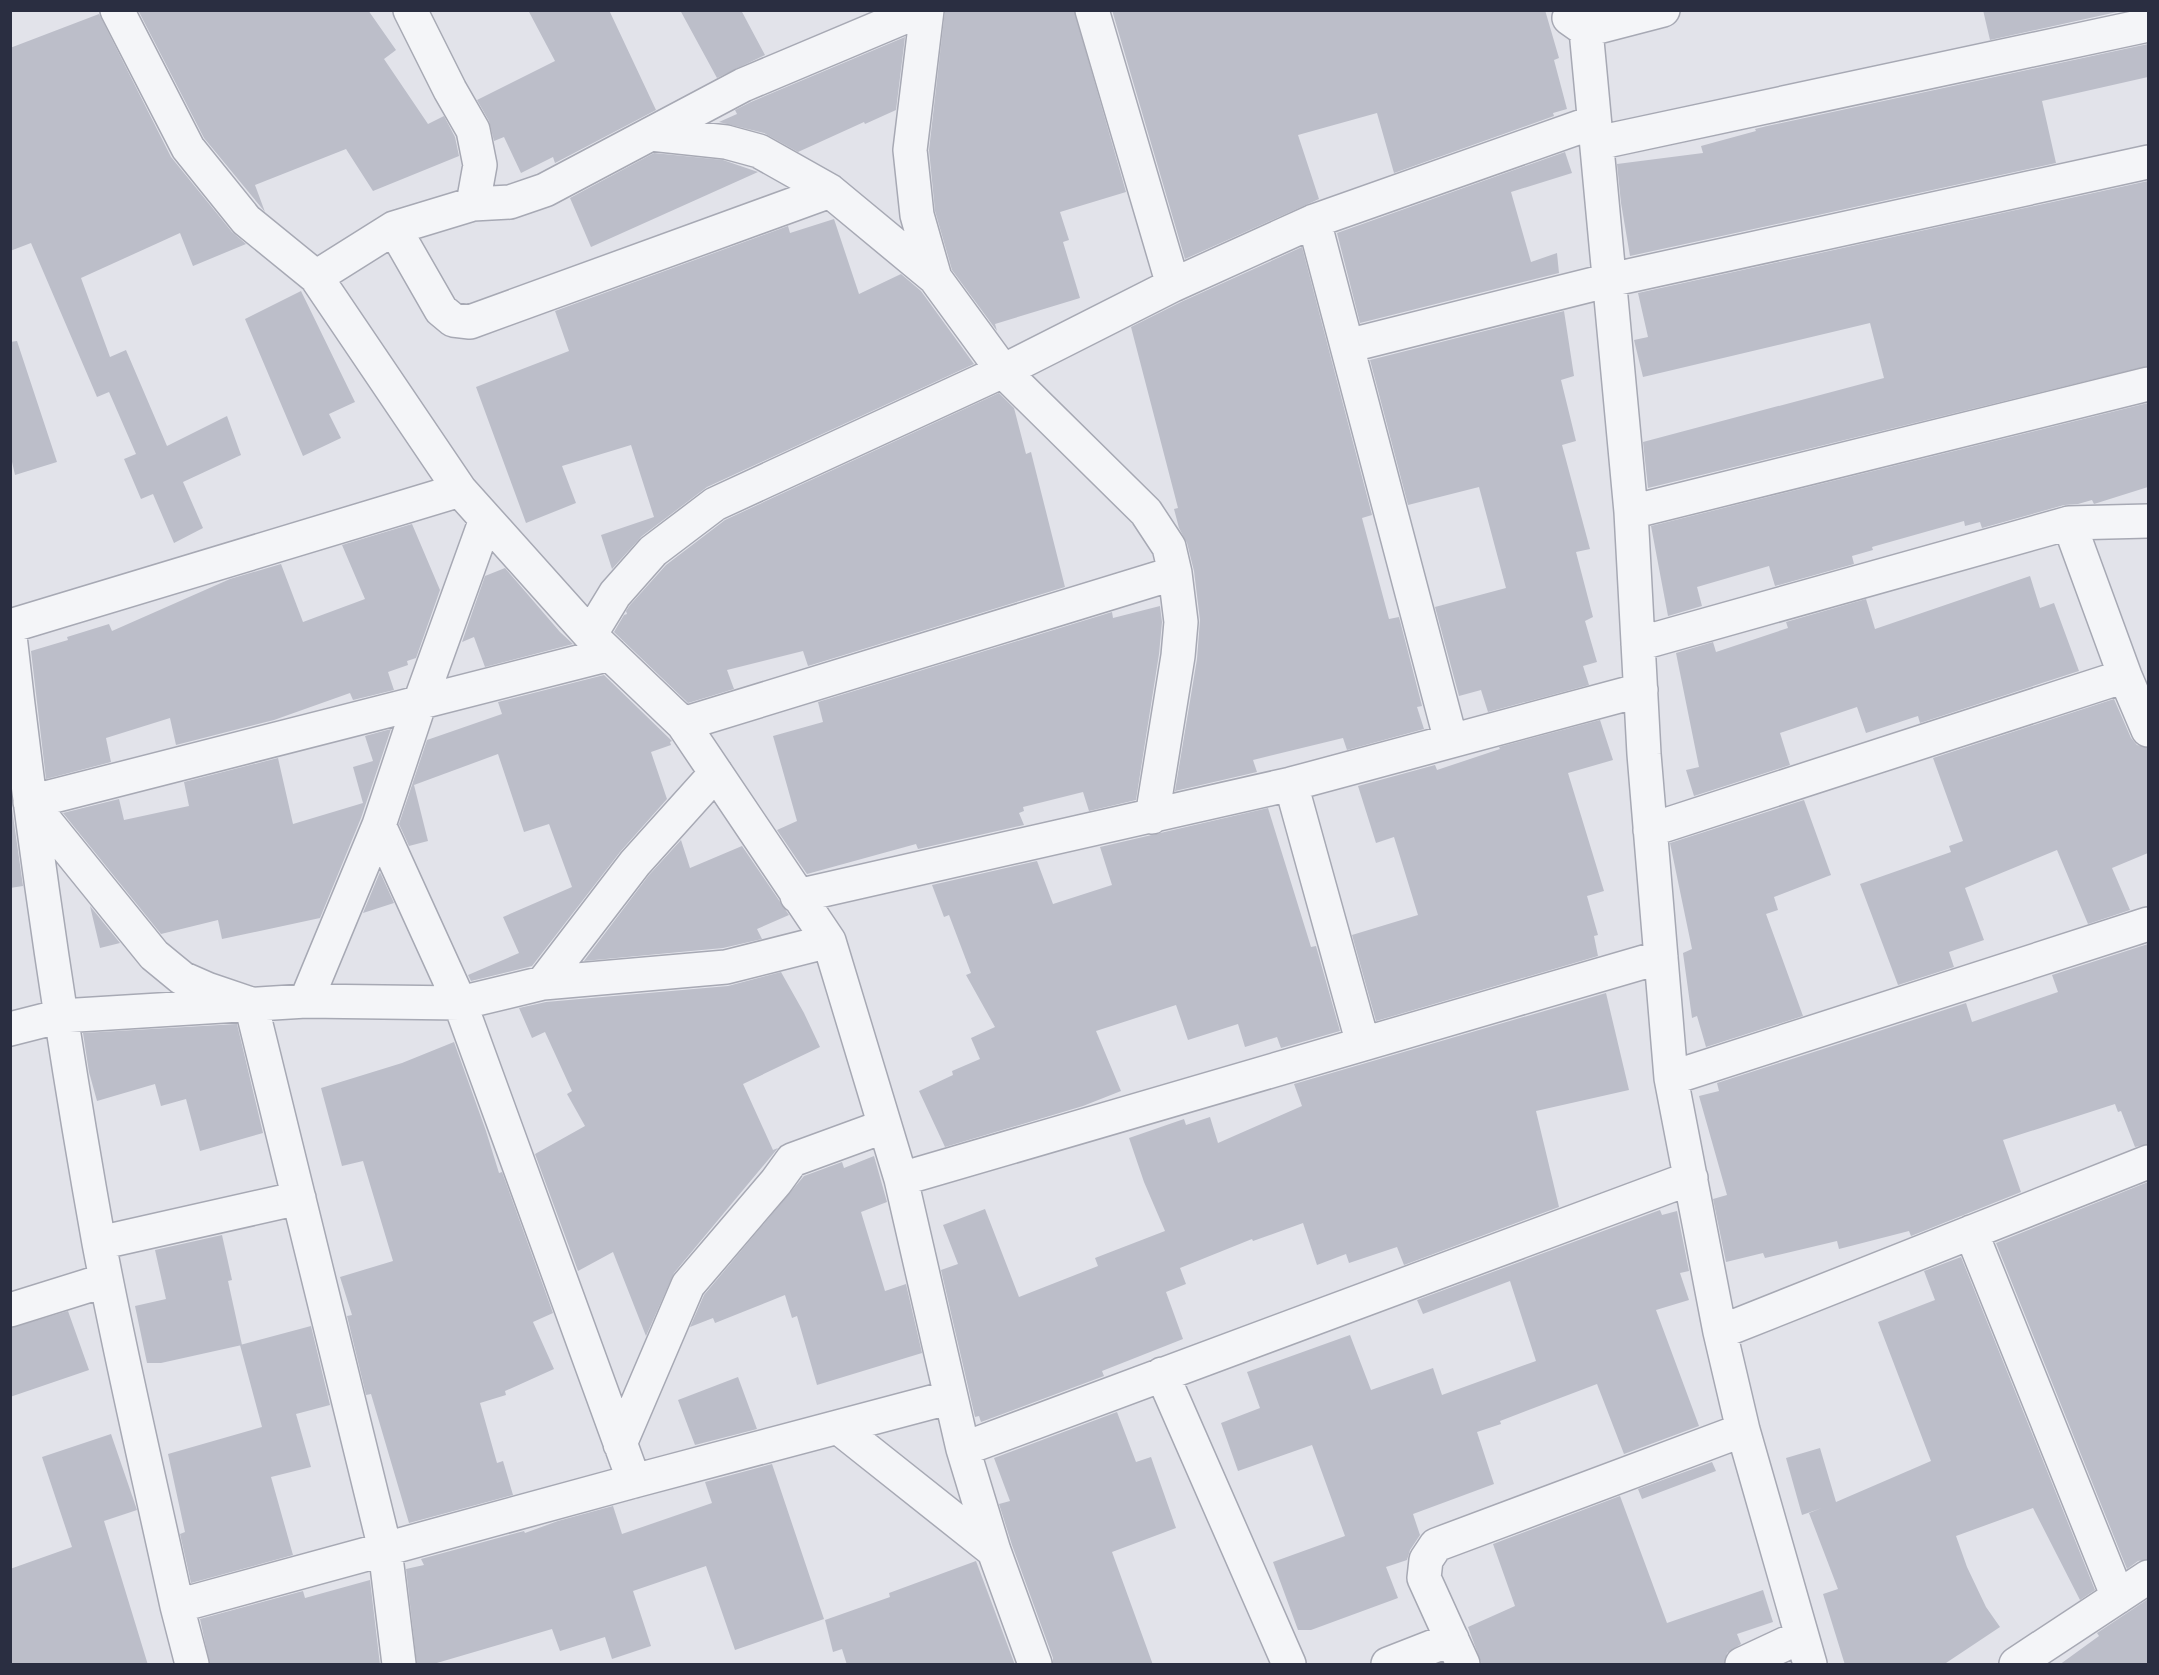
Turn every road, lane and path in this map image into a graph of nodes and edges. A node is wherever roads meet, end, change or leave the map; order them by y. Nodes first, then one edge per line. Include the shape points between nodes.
1 (117, 10) edge
2 (410, 10) edge
3 (921, 10) edge
4 (927, 10) edge
5 (1092, 10) edge
6 (1559, 10) edge
7 (1663, 10) edge
8 (1583, 20) edge
9 (2148, 25) edge
10 (1595, 133) junction
11 (651, 134) junction
12 (2148, 162) edge
13 (830, 191) junction
14 (473, 204) junction
15 (1314, 221) junction
16 (394, 228) junction
17 (316, 277) junction
18 (935, 278) junction
19 (1610, 280) junction
20 (1173, 285) junction
21 (1347, 346) junction
22 (1003, 371) junction
23 (2148, 384) edge
24 (460, 490) junction
25 (1631, 512) junction
26 (486, 519) junction
27 (2148, 521) edge
28 (2069, 523) junction
29 (1175, 573) junction
30 (10, 626) edge
31 (10, 636) edge
32 (600, 644) junction
33 (1638, 644) junction
34 (2125, 676) junction
35 (14, 690) edge
36 (1641, 690) junction
37 (420, 702) junction
38 (683, 724) junction
39 (2148, 730) edge
40 (1451, 741) junction
41 (716, 773) junction
42 (1292, 784) junction
43 (30, 802) junction
44 (1152, 817) junction
45 (379, 825) junction
46 (1650, 830) junction
47 (797, 896) junction
48 (2148, 924) edge
49 (829, 941) junction
50 (1661, 957) junction
51 (543, 983) junction
52 (306, 1001) junction
53 (459, 1003) junction
54 (251, 1004) junction
55 (61, 1016) junction
56 (10, 1029) edge
57 (1363, 1044) junction
58 (1671, 1078) junction
59 (885, 1126) junction
60 (2148, 1162) edge
61 (1691, 1178) junction
62 (901, 1179) junction
63 (299, 1198) junction
64 (1971, 1232) junction
65 (99, 1243) junction
66 (106, 1280) junction
67 (10, 1310) edge
68 (1720, 1332) junction
69 (1162, 1374) junction
70 (951, 1397) junction
71 (838, 1427) junction
72 (1743, 1430) junction
73 (620, 1444) junction
74 (963, 1449) junction
75 (634, 1481) junction
76 (385, 1549) junction
77 (994, 1551) junction
78 (2148, 1577) edge
79 (2118, 1597) junction
80 (177, 1606) junction
81 (1806, 1650) edge
82 (1457, 1652) edge
83 (192, 1665) edge
84 (399, 1665) edge
85 (1035, 1665) edge
86 (1289, 1665) edge
87 (1388, 1665) edge
88 (1742, 1665) edge
89 (2016, 1665) edge

1 - 17 street via 188,148 246,220
2 - 14 street via 473,130 480,165
3 - 11 street via 743,85
4 - 18 street via 910,150 917,215
5 - 20 street
6 - 8 street
7 - 8 street
8 - 10 street
9 - 10 street
10 - 15 street
10 - 19 street
11 - 13 street via 726,142 759,151
11 - 14 street via 545,190 510,202
12 - 19 street
13 - 16 street via 470,322 453,320 441,310
13 - 18 street
14 - 16 street
15 - 20 street
15 - 21 street
16 - 17 street
17 - 24 street
18 - 22 street
19 - 21 street
19 - 25 street
20 - 22 street
21 - 40 street
22 - 29 street via 1146,512 1169,547
22 - 32 street via 716,504 653,551 615,594
23 - 25 street
24 - 26 street
24 - 30 street
25 - 33 street
26 - 32 street
26 - 37 street
27 - 28 street
28 - 33 street
28 - 34 street
29 - 38 street
29 - 44 street via 1181,622 1178,656
31 - 35 street
32 - 37 street
32 - 38 street
33 - 36 street
34 - 39 street
34 - 46 street
35 - 43 street
36 - 40 street
36 - 46 street
37 - 43 street
37 - 45 street
38 - 41 street
40 - 42 street
41 - 47 street
41 - 51 street via 635,863
42 - 44 street
42 - 57 street
43 - 54 street via 154,955 182,978
43 - 55 street
44 - 47 street
45 - 52 street
45 - 53 street
46 - 50 street
47 - 49 street
48 - 58 street
49 - 51 street via 726,967
49 - 59 street
50 - 57 street
50 - 58 street
51 - 53 street
52 - 53 street
52 - 54 street
53 - 73 street
54 - 55 street
54 - 63 street
55 - 56 street
55 - 65 street
57 - 62 street
58 - 61 street
59 - 62 street
59 - 73 street via 792,1160 688,1285
60 - 64 street
61 - 68 street
61 - 69 street
62 - 70 street
63 - 65 street
63 - 76 street
64 - 68 street
64 - 79 street
65 - 66 street
66 - 67 street
66 - 80 street
68 - 72 street
69 - 74 street
69 - 86 street
70 - 71 street
70 - 74 street
71 - 75 street
71 - 77 street
72 - 81 street
72 - 82 street via 1436,1545 1426,1560 1424,1578
73 - 75 street
74 - 77 street
75 - 76 street
76 - 80 street
76 - 84 street
77 - 85 street
78 - 79 street
79 - 89 street
80 - 83 street
81 - 88 street
82 - 87 street

